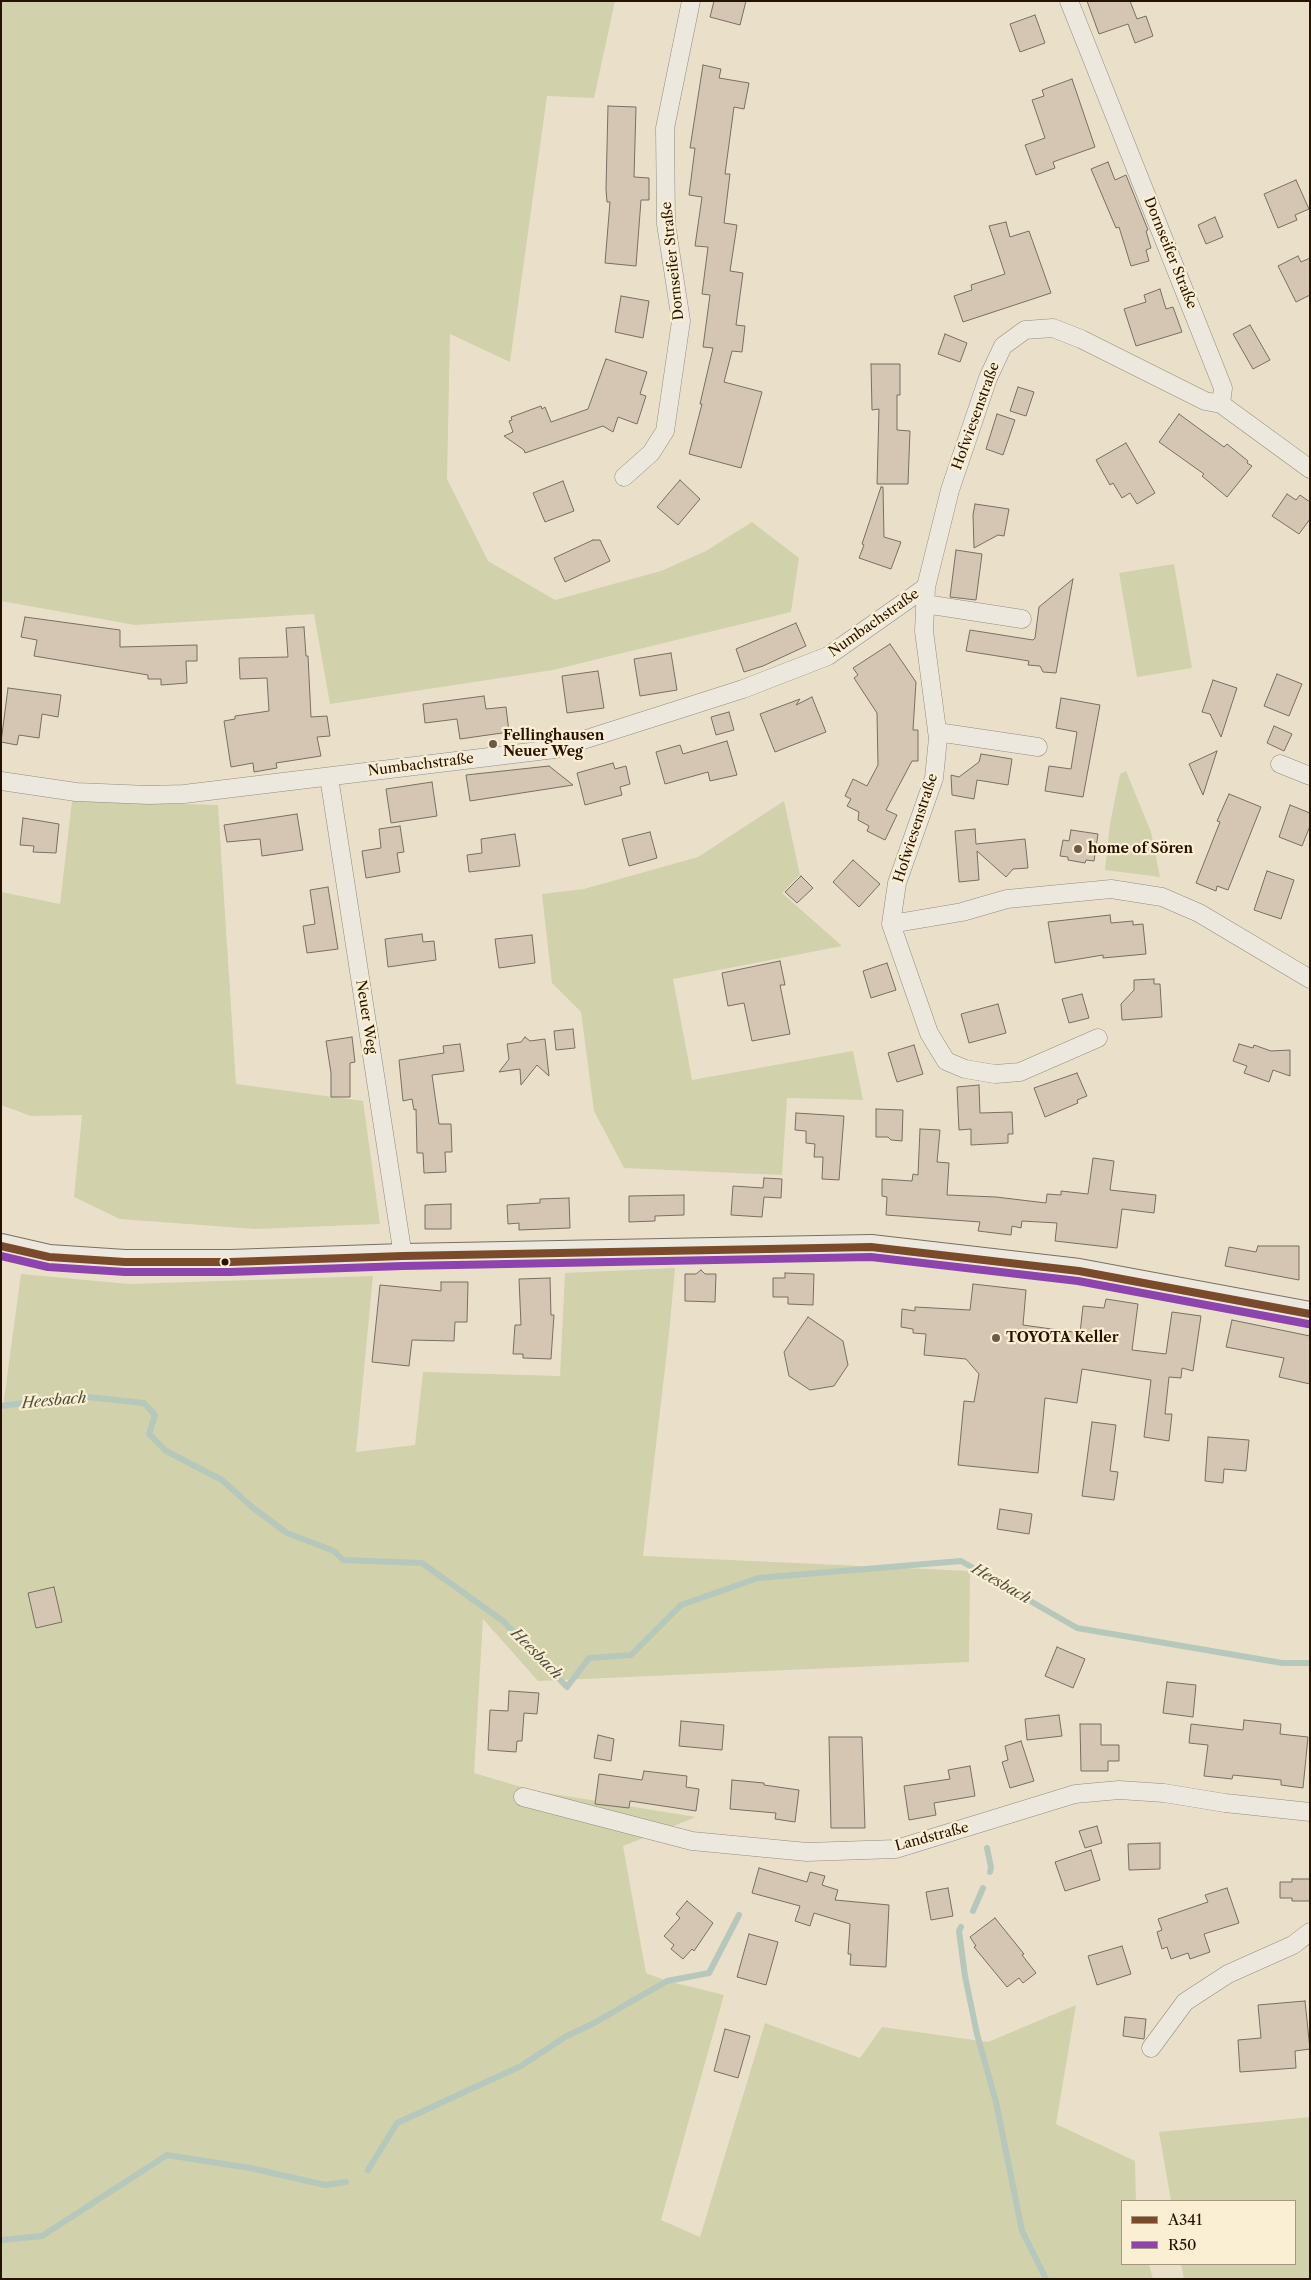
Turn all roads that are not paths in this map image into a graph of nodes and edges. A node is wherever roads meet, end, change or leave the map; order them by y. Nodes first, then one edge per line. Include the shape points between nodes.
1 (691, 1) edge
2 (1070, 1) edge
3 (1221, 404) junction
4 (1310, 469) edge
5 (624, 477) dead end
6 (926, 596) junction
7 (1022, 619) dead end
8 (937, 732) junction
9 (1038, 748) dead end
10 (1280, 764) dead end
11 (1310, 776) edge
12 (329, 777) junction
13 (1, 781) edge
14 (891, 924) junction
15 (1310, 980) edge
16 (1098, 1038) dead end
17 (1, 1246) edge
18 (403, 1256) junction
19 (1310, 1314) edge
20 (523, 1797) dead end
21 (1310, 1812) edge
22 (1310, 1932) edge
23 (1151, 2048) dead end

1 - 5 street, Dornseifer Straße via 665,128 666,224 681,321 664,431 651,453
2 - 3 street, Dornseifer Straße via 1224,388
3 - 4 street
3 - 6 street, Hofwiesenstraße via 1204,401 1053,328 1025,330 1003,346 988,378 950,490
6 - 7 street
6 - 8 street, Hofwiesenstraße via 924,631
6 - 12 street, Numbachstraße via 828,656 743,689 555,749
8 - 9 street
8 - 14 street, Hofwiesenstraße via 934,778 897,883
10 - 11 street
12 - 13 street, Numbachstraße via 149,795 76,792
12 - 18 street, Neuer Weg
14 - 15 street via 962,912 1007,899 1111,889 1162,897 1199,913
14 - 16 street via 929,1034 946,1061 965,1070 995,1074 1020,1072
17 - 18 main road via 49,1256 125,1262
18 - 19 main road via 872,1247 1079,1270
20 - 21 street, Landstraße via 692,1841 808,1852 896,1849 1075,1794 1119,1790
22 - 23 street via 1293,1944 1228,1974 1185,2002

